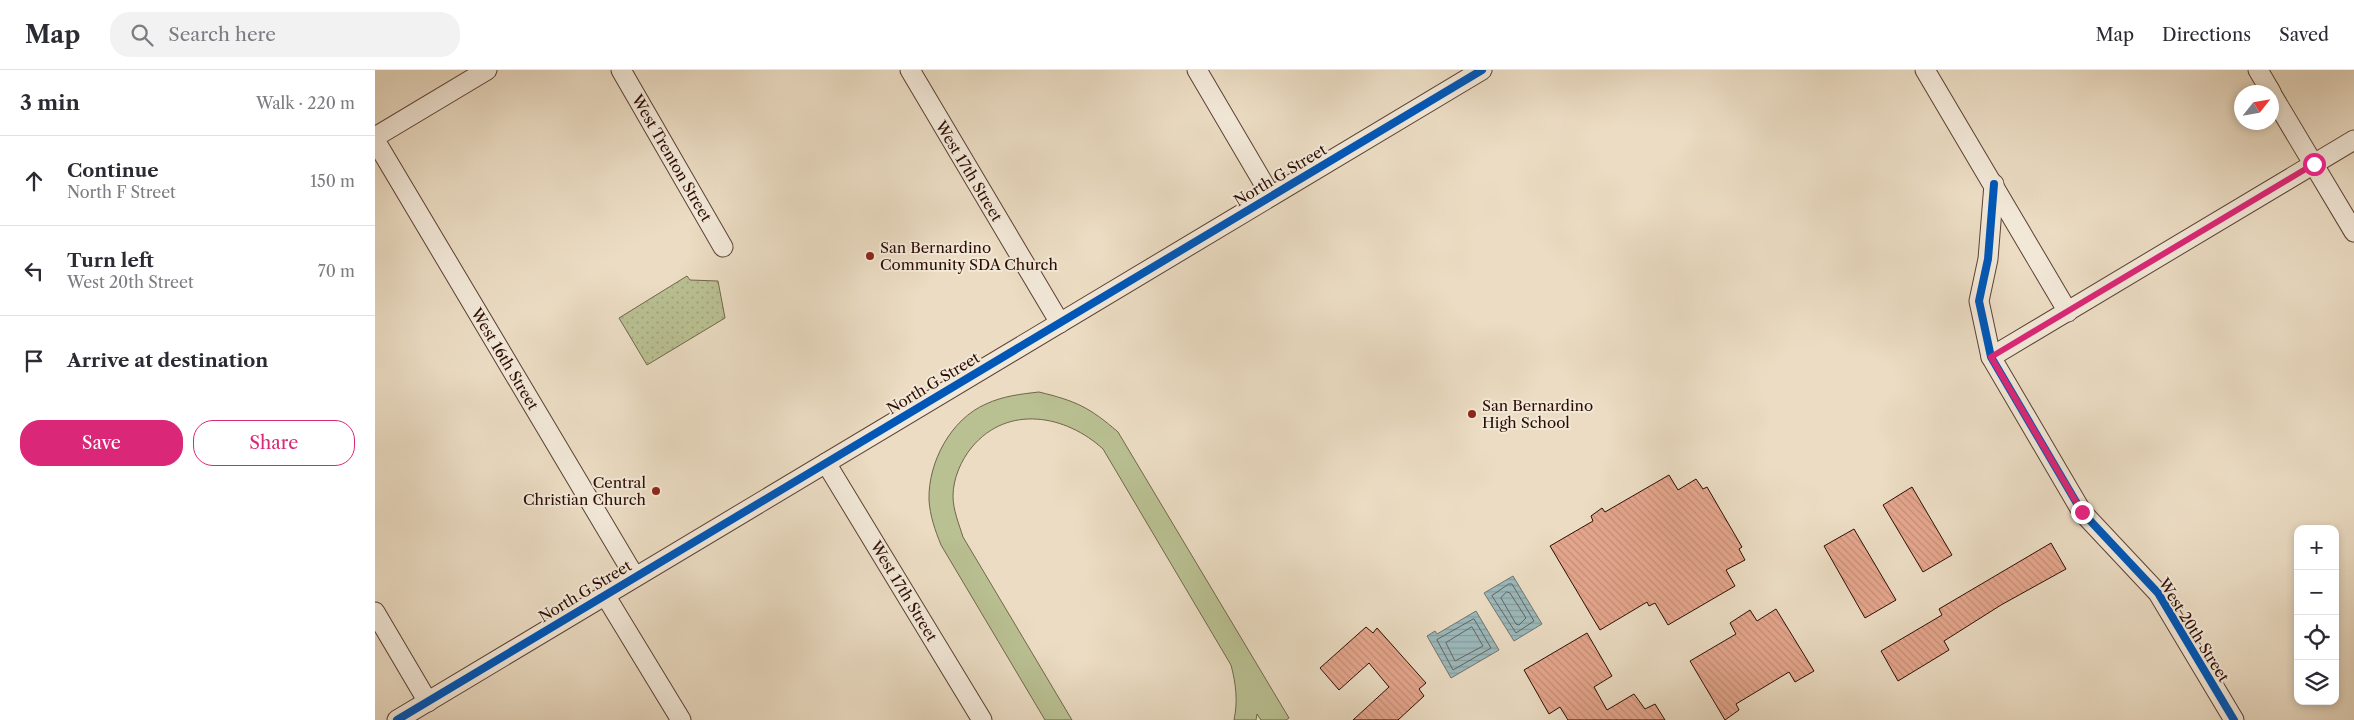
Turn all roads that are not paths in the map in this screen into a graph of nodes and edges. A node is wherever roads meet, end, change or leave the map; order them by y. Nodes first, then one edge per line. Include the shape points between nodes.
1 (487, 70) edge
2 (621, 70) edge
3 (910, 70) edge
4 (1197, 70) edge
5 (1482, 70) edge
6 (1925, 70) edge
7 (2258, 70) edge
8 (2266, 85) edge
9 (2279, 106) edge
10 (375, 138) edge
11 (2354, 140) edge
12 (2314, 164) junction
13 (1994, 184) junction
14 (1271, 196) junction
15 (2354, 232) edge
16 (723, 247) dead end
17 (2068, 312) junction
18 (1060, 323) junction
19 (1991, 357) junction
20 (826, 463) junction
21 (635, 577) junction
22 (605, 595) junction
23 (375, 612) edge
24 (428, 702) junction
25 (397, 720) edge
26 (681, 720) edge
27 (982, 720) edge
28 (2234, 720) edge

1 - 10 street
2 - 16 street, West Trenton Street
3 - 18 street, West 17th Street
4 - 14 street
5 - 14 street, North G Street
6 - 13 street
7 - 8 street
9 - 12 street
10 - 21 street, West 16th Street
11 - 12 street
12 - 15 street
12 - 17 street
13 - 17 street
13 - 19 street, West 20th Street via 1988,258 1979,301
14 - 18 street, North G Street
17 - 19 street
18 - 20 street, North G Street
19 - 28 street, West 20th Street via 2082,512 2158,593
20 - 21 street, North G Street
20 - 27 street, West 17th Street
21 - 22 street, North G Street
22 - 24 street, North G Street
22 - 26 street
23 - 24 street
24 - 25 street, North G Street

